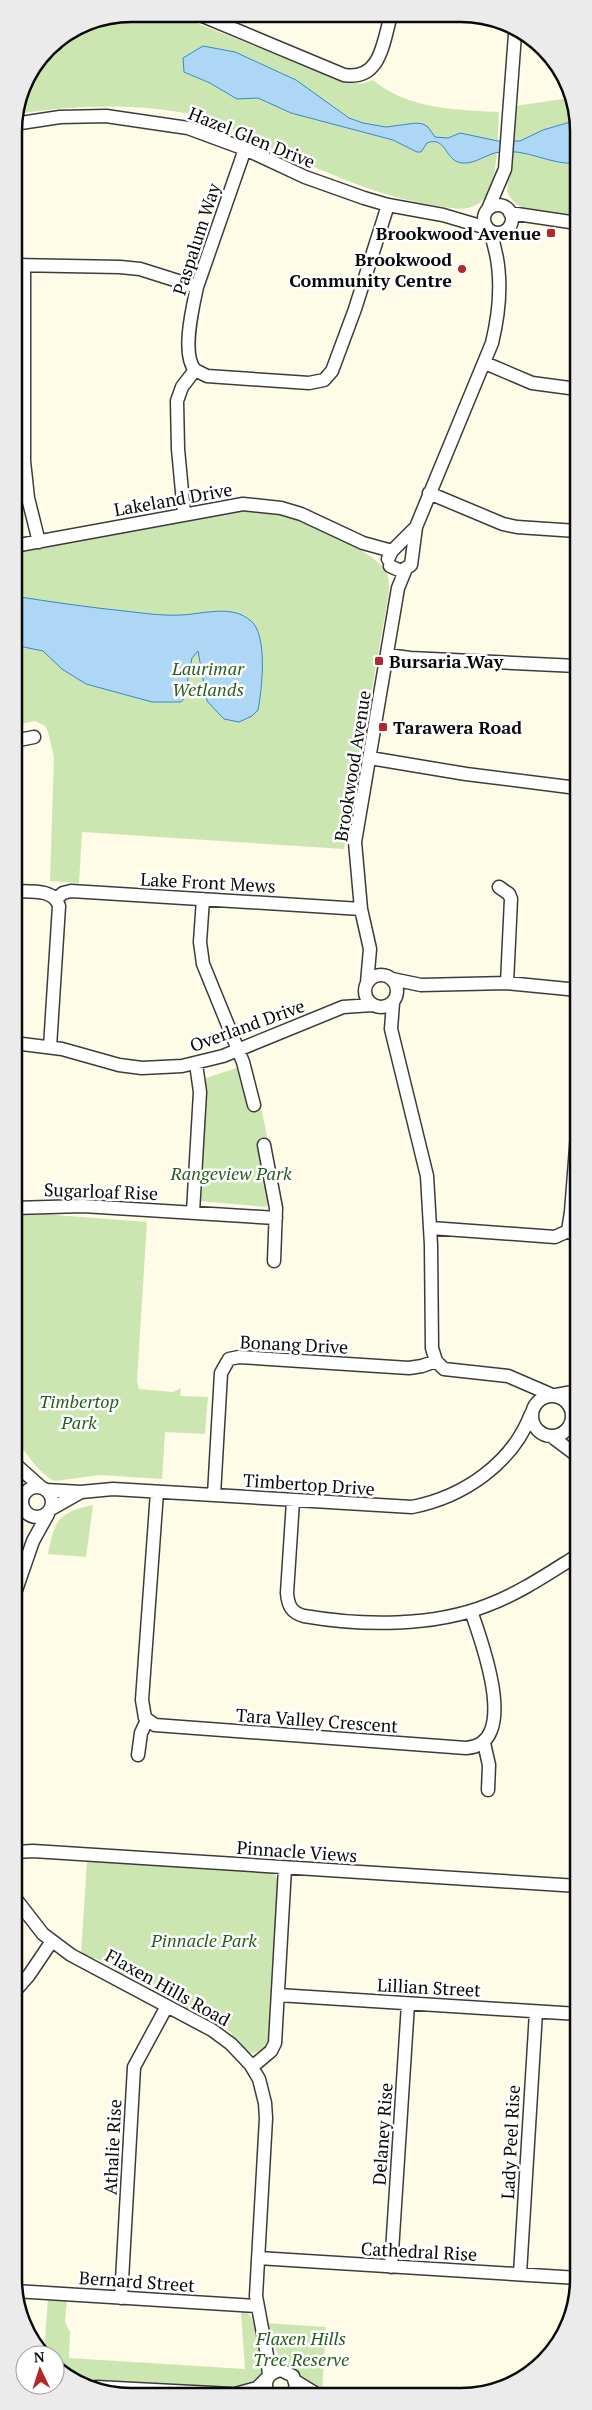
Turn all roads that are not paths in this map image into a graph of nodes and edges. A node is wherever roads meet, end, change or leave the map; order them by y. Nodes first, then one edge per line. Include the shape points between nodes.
1 (389, 22) edge
2 (219, 23) edge
3 (515, 37) edge
4 (23, 123) edge
5 (244, 150) junction
6 (503, 179) junction
7 (388, 205) junction
8 (488, 210) junction
9 (510, 212) junction
10 (443, 215) junction
11 (545, 220) junction
12 (570, 222) edge
13 (488, 229) junction
14 (508, 229) junction
15 (498, 260) junction
16 (23, 265) edge
17 (197, 287) junction
18 (484, 364) junction
19 (195, 370) junction
20 (570, 388) edge
21 (23, 416) edge
22 (429, 494) junction
23 (184, 513) junction
24 (416, 527) junction
25 (570, 531) edge
26 (38, 542) junction
27 (23, 545) edge
28 (391, 557) junction
29 (412, 557) junction
30 (405, 571) junction
31 (398, 588) junction
32 (388, 655) junction
33 (570, 666) edge
34 (34, 737) dead end
35 (23, 740) edge
36 (370, 758) junction
37 (570, 787) edge
38 (498, 887) dead end
39 (23, 892) edge
40 (56, 899) junction
41 (203, 899) junction
42 (361, 909) junction
43 (370, 949) junction
44 (390, 978) junction
45 (507, 983) junction
46 (366, 984) junction
47 (421, 986) junction
48 (570, 989) edge
49 (395, 1000) junction
50 (375, 1006) junction
51 (343, 1007) junction
52 (391, 1029) junction
53 (23, 1044) edge
54 (50, 1047) junction
55 (238, 1050) junction
56 (196, 1064) junction
57 (254, 1105) dead end
58 (264, 1145) dead end
59 (22, 1208) edge
60 (193, 1212) junction
61 (276, 1218) junction
62 (431, 1228) junction
63 (569, 1235) edge
64 (274, 1261) dead end
65 (436, 1361) junction
66 (519, 1380) junction
67 (569, 1392) edge
68 (554, 1395) junction
69 (569, 1405) edge
70 (532, 1411) junction
71 (569, 1424) edge
72 (548, 1436) junction
73 (514, 1445) junction
74 (569, 1451) edge
75 (22, 1470) edge
76 (22, 1488) edge
77 (44, 1489) junction
78 (81, 1492) junction
79 (157, 1492) junction
80 (23, 1494) junction
81 (214, 1495) junction
82 (293, 1501) junction
83 (22, 1502) edge
84 (22, 1507) edge
85 (49, 1511) junction
86 (28, 1514) junction
87 (33, 1541) junction
88 (569, 1560) edge
89 (22, 1568) edge
90 (471, 1611) junction
91 (147, 1720) junction
92 (484, 1743) junction
93 (138, 1756) dead end
94 (488, 1790) dead end
95 (22, 1852) edge
96 (286, 1868) junction
97 (569, 1885) edge
98 (22, 1909) edge
99 (55, 1944) junction
100 (22, 1983) edge
101 (278, 1995) junction
102 (408, 2004) junction
103 (167, 2006) junction
104 (536, 2012) junction
105 (569, 2014) edge
106 (252, 2067) junction
107 (258, 2258) junction
108 (391, 2267) junction
109 (520, 2274) junction
110 (569, 2277) edge
111 (23, 2292) edge
112 (120, 2298) junction
113 (257, 2306) junction
114 (265, 2339) junction
115 (286, 2371) junction
116 (268, 2376) junction
117 (295, 2381) junction
118 (257, 2388) edge
119 (267, 2388) edge
120 (293, 2388) edge
121 (306, 2388) edge

1 - 2 street via 375,64 364,74 354,76 344,75
3 - 6 street
4 - 5 street, Hazel Glen Drive via 83,115 133,118 188,128
5 - 7 street, Hazel Glen Drive via 305,177
5 - 17 street, Paspalum Way
6 - 8 street
6 - 9 street via 504,198
7 - 10 street, Hazel Glen Drive
7 - 19 street via 355,309 337,358 324,380 309,383 208,376
8 - 9 street via 497,206
8 - 10 street, Hazel Glen Drive via 478,214
8 - 13 street via 484,221
9 - 11 street
9 - 14 street via 512,221
10 - 13 street, Hazel Glen Drive
11 - 12 street
11 - 14 street
13 - 14 street via 496,233
13 - 15 street
14 - 15 street
15 - 18 street via 495,330
16 - 17 street via 140,269
17 - 19 street, Paspalum Way via 189,340 190,361
18 - 20 street via 532,383
18 - 22 street
19 - 23 street via 182,387 177,401
21 - 26 street via 28,498
22 - 24 street
22 - 25 street via 503,524
23 - 26 street, Lakeland Drive
23 - 28 street, Lakeland Drive via 243,504 281,508 301,514
24 - 28 street
24 - 29 street
26 - 27 street, Lakeland Drive
28 - 29 street via 406,549
28 - 30 street via 397,571
28 - 31 street, Brookwood Avenue
29 - 30 street via 411,565
30 - 31 street, Brookwood Avenue
31 - 32 street, Brookwood Avenue
32 - 33 street
32 - 36 street, Brookwood Avenue
34 - 35 street
36 - 37 street
36 - 42 street, Brookwood Avenue via 355,842
38 - 45 street via 511,899
39 - 40 street via 48,894
40 - 41 street, Lake Front Mews via 71,891
40 - 54 street via 59,910
41 - 42 street, Lake Front Mews
41 - 55 street via 200,942 203,964
42 - 43 street, Brookwood Avenue
43 - 44 street, Brookwood Avenue
43 - 46 street, Brookwood Avenue
44 - 46 street via 374,976
44 - 47 street
44 - 49 street via 397,988
45 - 47 street
45 - 48 street
46 - 50 street via 366,996
46 - 51 street, Overland Drive
47 - 49 street
49 - 50 street via 388,1006
49 - 52 street
50 - 51 street, Overland Drive
50 - 52 street
51 - 55 street, Overland Drive
52 - 62 street via 427,1176
53 - 54 street, Overland Drive
54 - 56 street, Overland Drive via 99,1061 142,1068
55 - 56 street, Overland Drive
55 - 57 street
56 - 60 street via 199,1099
58 - 61 street
59 - 60 street, Sugarloaf Rise via 68,1206
60 - 61 street, Sugarloaf Rise
61 - 64 street
62 - 63 street via 555,1238
62 - 65 street via 432,1334
65 - 66 street via 444,1369 498,1374
65 - 81 street, Bonang Drive via 409,1368 229,1359 222,1373
66 - 68 street via 538,1391
66 - 70 street
67 - 68 street
68 - 69 street
68 - 70 street via 540,1398
70 - 72 street via 535,1427
70 - 73 street, Timbertop Drive
71 - 72 street via 564,1432
72 - 73 street, Timbertop Drive
72 - 74 street
73 - 82 street, Timbertop Drive via 478,1480 436,1502 390,1507
75 - 77 street
76 - 80 street
77 - 78 street, Timbertop Drive
77 - 80 street via 34,1487
77 - 85 street via 52,1497
78 - 79 street, Timbertop Drive via 113,1489
78 - 85 street, Timbertop Drive
79 - 81 street, Timbertop Drive
79 - 91 street via 142,1700
80 - 83 street
81 - 82 street, Timbertop Drive
82 - 90 street via 287,1594 294,1612 314,1618 406,1622 440,1619
84 - 86 street
85 - 86 street via 40,1517
85 - 87 street
86 - 87 street
87 - 89 street
88 - 90 street via 508,1597
90 - 92 street via 494,1686 491,1730
91 - 92 street, Tara Valley Crescent via 161,1726 404,1744 466,1748
91 - 93 street via 141,1733
92 - 94 street via 489,1760
95 - 96 street, Pinnacle Views
96 - 97 street, Pinnacle Views
96 - 101 street
98 - 99 street, Flaxen Hills Road
99 - 100 street via 41,1967
99 - 103 street, Flaxen Hills Road
101 - 102 street, Lillian Street
101 - 106 street via 274,2046
102 - 104 street, Lillian Street
102 - 108 street, Delaney Rise
103 - 106 street, Flaxen Hills Road via 225,2038
103 - 112 street, Athalie Rise via 134,2067
104 - 105 street, Lillian Street
104 - 109 street, Lady Peel Rise
106 - 107 street, Flaxen Hills Road via 263,2092 266,2118
107 - 108 street, Cathedral Rise
107 - 113 street, Flaxen Hills Road
108 - 109 street, Cathedral Rise
109 - 110 street, Cathedral Rise
111 - 112 street, Bernard Street
112 - 113 street, Bernard Street
113 - 114 street, Flaxen Hills Road
114 - 115 street, Flaxen Hills Road
114 - 116 street, Flaxen Hills Road
115 - 116 street via 276,2370
115 - 117 street, Flaxen Hills Road
116 - 118 street
116 - 119 street, Flaxen Hills Road
117 - 120 street
117 - 121 street, Flaxen Hills Road

